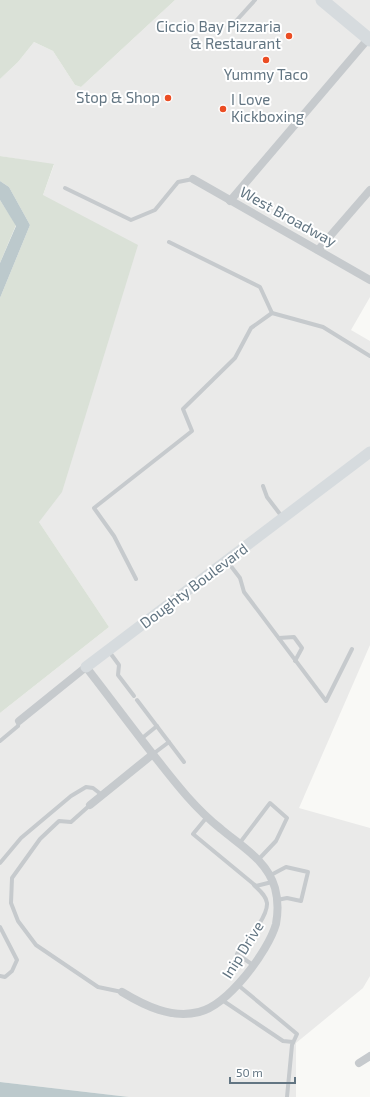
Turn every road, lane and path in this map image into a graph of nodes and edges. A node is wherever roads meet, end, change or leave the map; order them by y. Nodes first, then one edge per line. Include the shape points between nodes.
1 (255, 0) edge
2 (322, 0) edge
3 (236, 21) dead end
4 (369, 40) edge
5 (193, 179) joint
6 (65, 188) dead end
7 (370, 190) edge
8 (230, 201) junction
9 (169, 242) dead end
10 (318, 250) junction
11 (370, 280) edge
12 (272, 313) junction
13 (370, 356) edge
14 (370, 452) edge
15 (263, 486) dead end
16 (283, 518) junction
17 (227, 560) junction
18 (136, 579) dead end
19 (279, 638) junction
20 (352, 649) dead end
21 (108, 650) junction
22 (296, 661) junction
23 (86, 667) junction
24 (19, 721) joint
25 (157, 726) junction
26 (141, 739) junction
27 (0, 741) edge
28 (169, 742) junction
29 (153, 754) junction
30 (184, 762) dead end
31 (102, 795) junction
32 (90, 806) joint
33 (207, 817) junction
34 (240, 844) junction
35 (258, 860) junction
36 (0, 863) edge
37 (271, 879) junction
38 (252, 884) junction
39 (276, 900) junction
40 (0, 927) edge
41 (253, 964) junction
42 (0, 976) edge
43 (238, 985) junction
44 (122, 992) joint
45 (222, 1000) junction
46 (293, 1042) junction
47 (370, 1056) edge
48 (359, 1063) dead end
49 (287, 1097) edge

1 - 3 lane
2 - 4 main road
4 - 8 street
5 - 6 lane via 178,182 155,210 131,220
5 - 8 street, West Broadway
7 - 10 street
8 - 10 street, West Broadway
9 - 12 lane via 260,287
10 - 11 street, West Broadway
12 - 13 lane via 323,327
12 - 18 lane via 251,328 235,358 183,409 192,430 94,508 114,536
14 - 16 main road, Doughty Boulevard
15 - 16 lane via 267,497
16 - 17 main road, Doughty Boulevard
17 - 19 lane via 240,578 244,592
17 - 21 main road, Doughty Boulevard
19 - 22 lane
19 - 22 lane via 294,637 302,648
20 - 22 lane via 326,701
21 - 23 main road, Doughty Boulevard
21 - 25 lane via 119,665 118,675
23 - 24 street, Doughty Boulevard
23 - 26 street, Inip Drive
24 - 27 lane via 18,726
25 - 26 lane
25 - 28 lane
26 - 29 street, Inip Drive
28 - 29 lane
28 - 30 lane
29 - 31 street
29 - 33 street, Inip Drive
31 - 32 street
31 - 36 lane via 93,788 86,787 71,796 21,838
32 - 44 lane via 71,822 59,822 40,839 12,878 11,903 18,921 36,945 98,987
33 - 34 street, Inip Drive
33 - 38 lane via 193,834
34 - 35 street, Inip Drive
34 - 35 lane via 270,803 287,818 276,841
35 - 37 street, Inip Drive
37 - 38 lane via 256,886
37 - 39 street, Inip Drive
37 - 39 lane via 286,867 308,872 301,901 286,898
38 - 41 lane via 265,896 265,913 237,954
39 - 41 street, Inip Drive via 278,908 274,930
40 - 42 lane via 18,960 12,971 5,977
41 - 43 street, Inip Drive
43 - 45 street, Inip Drive
43 - 46 lane via 297,1034
44 - 45 street, Inip Drive via 153,1008 175,1014 200,1012
45 - 46 lane via 283,1041
46 - 49 lane
47 - 48 street

